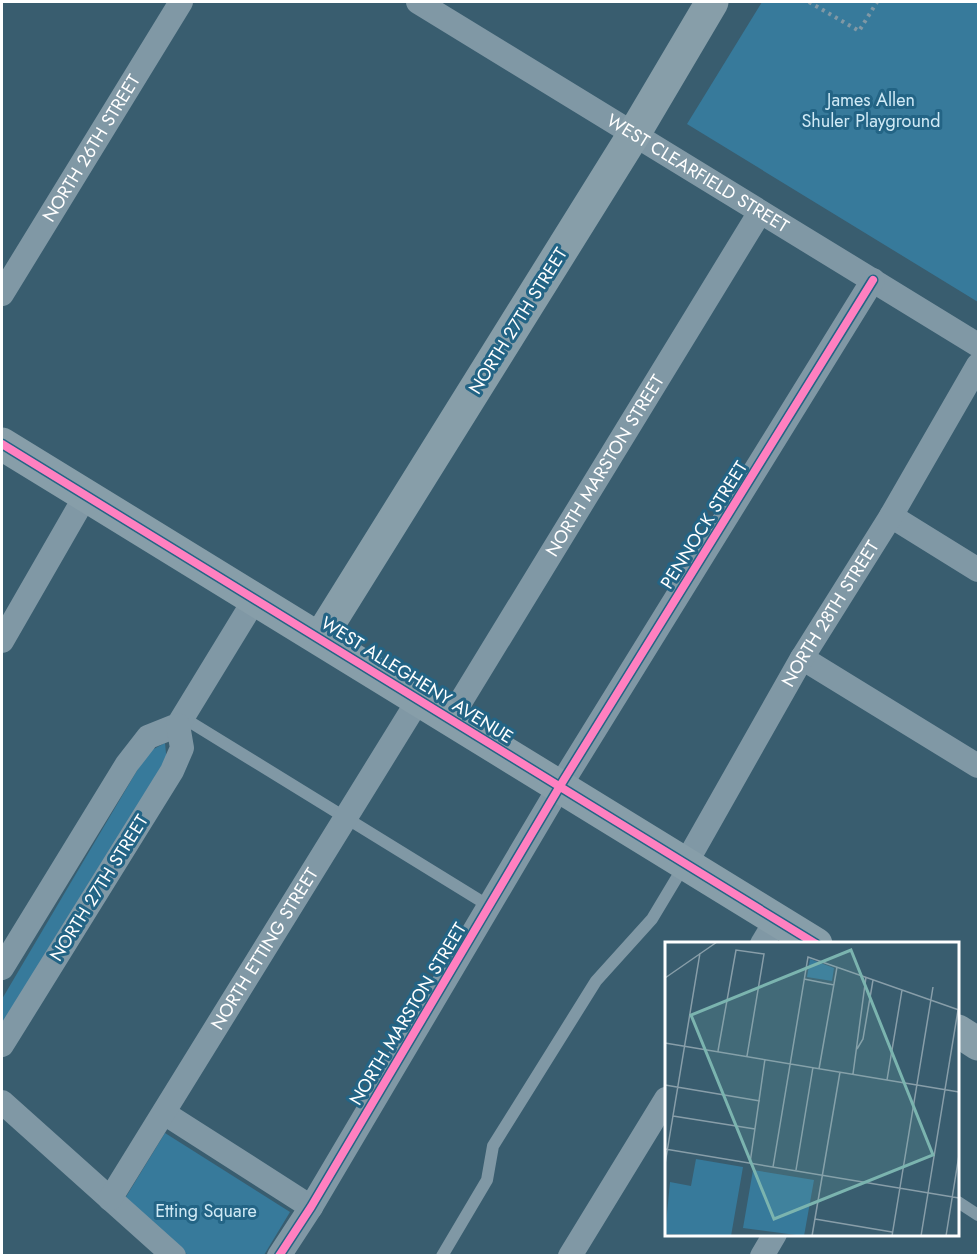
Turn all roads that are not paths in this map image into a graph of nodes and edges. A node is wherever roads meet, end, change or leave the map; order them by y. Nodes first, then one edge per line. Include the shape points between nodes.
1 (181, 2) edge
2 (418, 2) edge
3 (712, 2) edge
4 (634, 134) junction
5 (760, 212) junction
6 (873, 280) junction
7 (2, 294) edge
8 (978, 345) edge
9 (978, 365) edge
10 (2, 444) edge
11 (86, 495) junction
12 (891, 516) junction
13 (978, 570) edge
14 (255, 598) junction
15 (320, 638) junction
16 (2, 640) edge
17 (802, 658) junction
18 (419, 699) junction
19 (450, 719) junction
20 (180, 721) junction
21 (978, 766) edge
22 (560, 786) junction
23 (345, 818) junction
24 (686, 863) junction
25 (489, 906) junction
26 (769, 931) edge
27 (809, 942) edge
28 (2, 968) edge
29 (959, 1032) edge
30 (978, 1044) edge
31 (2, 1045) edge
32 (665, 1101) edge
33 (2, 1102) edge
34 (164, 1113) junction
35 (110, 1199) junction
36 (959, 1203) edge
37 (310, 1207) junction
38 (978, 1215) edge
39 (775, 1236) edge
40 (174, 1256) edge
41 (279, 1256) edge
42 (442, 1256) edge
43 (570, 1256) edge
44 (762, 1256) edge

1 - 7 street, NORTH 26TH STREET
2 - 4 street, WEST CLEARFIELD STREET
3 - 4 main road, NORTH 27TH STREET
4 - 5 street, WEST CLEARFIELD STREET
4 - 15 main road, NORTH 27TH STREET
5 - 6 street, WEST CLEARFIELD STREET
5 - 19 street, NORTH MARSTON STREET
6 - 8 street, WEST CLEARFIELD STREET
6 - 22 street, PENNOCK STREET
9 - 12 street, NORTH 28TH STREET
10 - 11 main road, WEST ALLEGHENY AVENUE
11 - 14 main road, WEST ALLEGHENY AVENUE
11 - 16 street
12 - 13 street
12 - 17 street, NORTH 28TH STREET
14 - 15 main road, WEST ALLEGHENY AVENUE
14 - 20 street
15 - 18 main road, WEST ALLEGHENY AVENUE
17 - 21 street
17 - 24 street, NORTH 28TH STREET
18 - 19 main road, WEST ALLEGHENY AVENUE
18 - 23 street, NORTH ETTING STREET
19 - 22 main road, WEST ALLEGHENY AVENUE
20 - 23 lane
20 - 28 street via 148,737 127,765
20 - 31 street, NORTH 27TH STREET via 182,748 172,771
22 - 24 main road, WEST ALLEGHENY AVENUE
22 - 25 street, NORTH MARSTON STREET
23 - 25 lane
23 - 34 street, NORTH ETTING STREET
24 - 26 main road, WEST ALLEGHENY AVENUE
24 - 42 lane via 652,919 596,981 493,1146 487,1180
25 - 37 street, NORTH MARSTON STREET
26 - 27 main road, WEST ALLEGHENY AVENUE
29 - 30 main road
32 - 43 street
33 - 35 street
34 - 35 street, NORTH ETTING STREET
34 - 37 street
35 - 40 street
36 - 38 lane
37 - 41 street, NORTH MARSTON STREET
39 - 44 street

